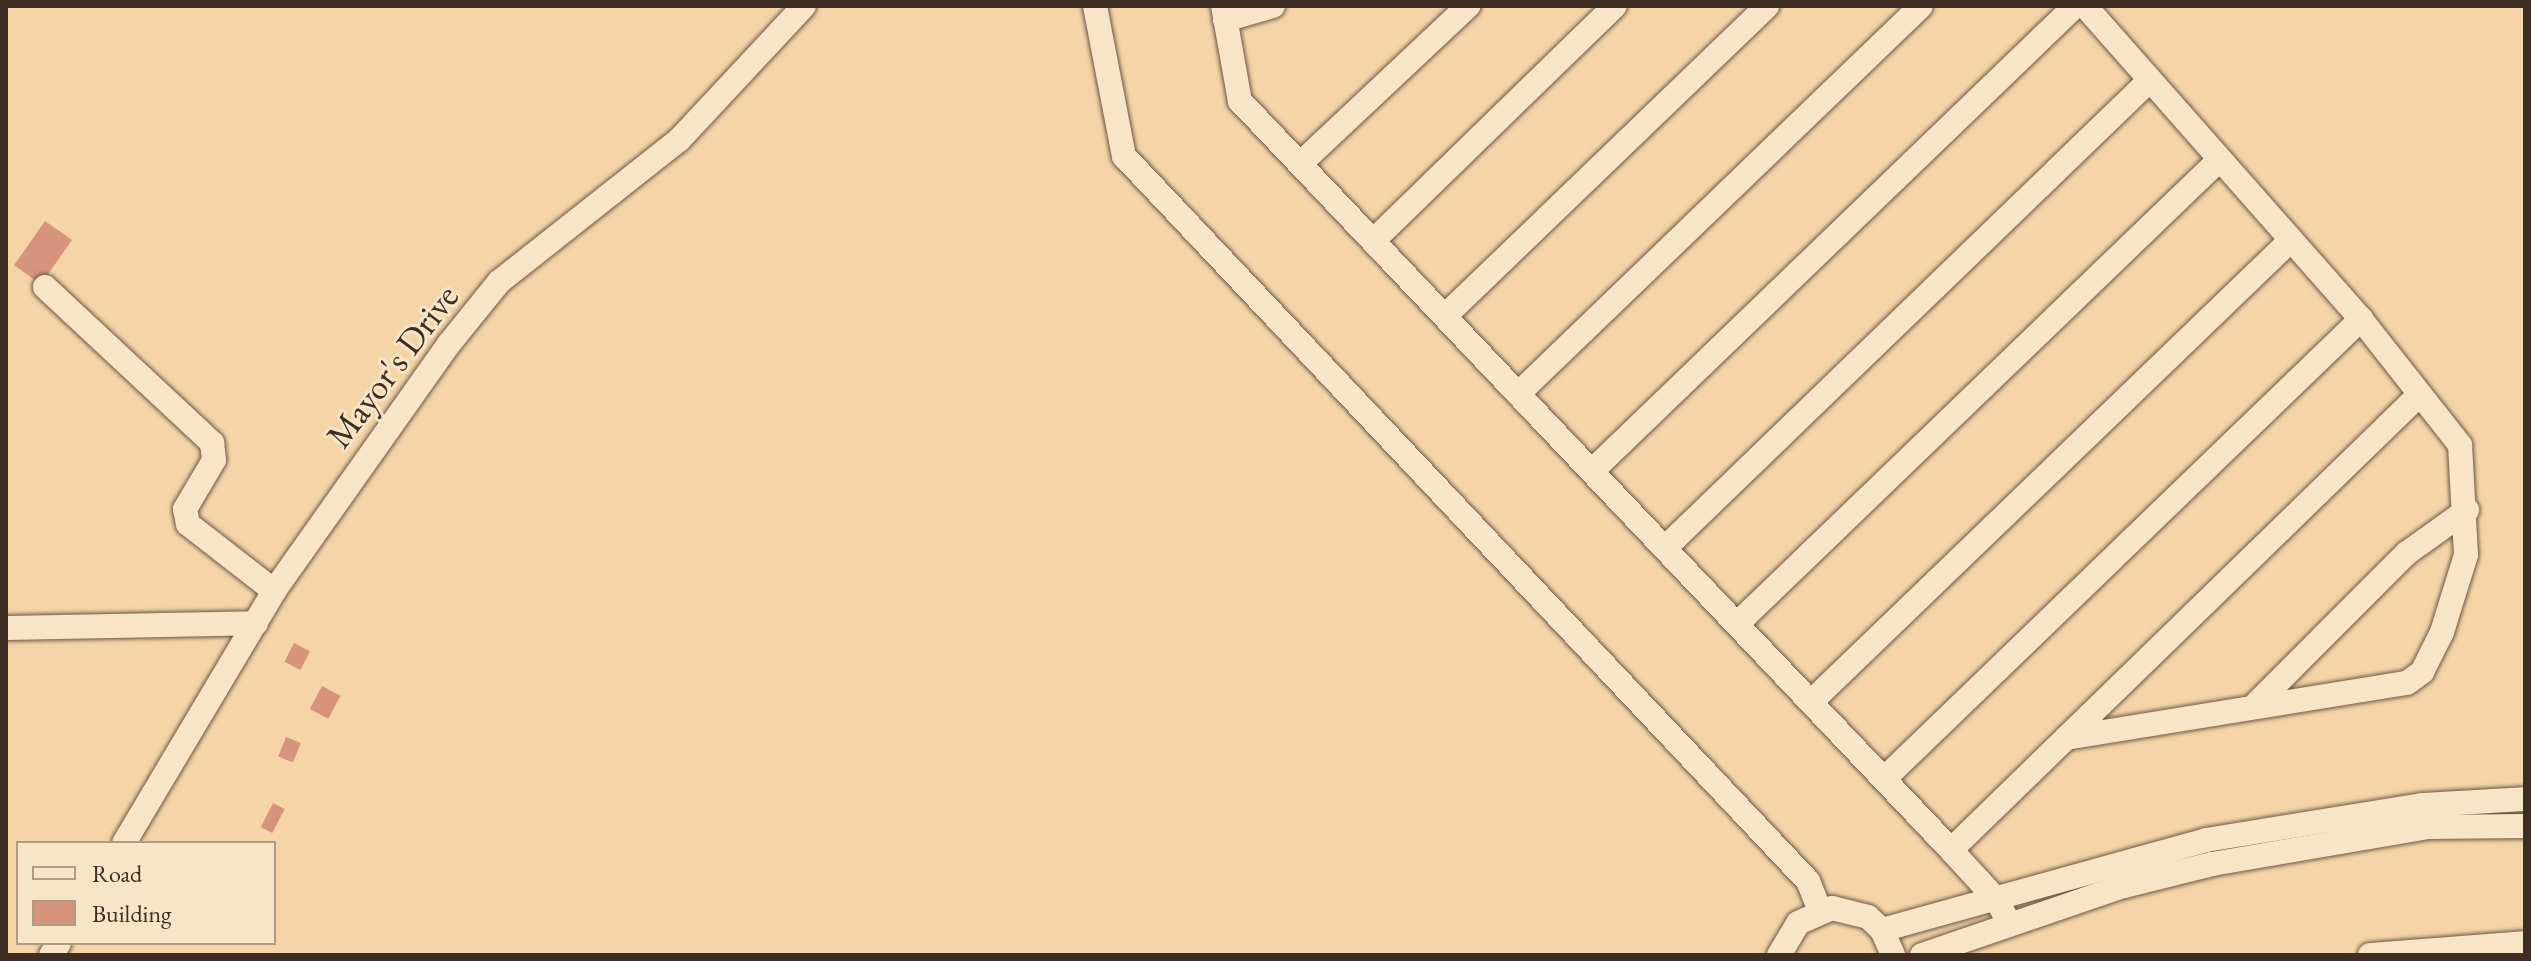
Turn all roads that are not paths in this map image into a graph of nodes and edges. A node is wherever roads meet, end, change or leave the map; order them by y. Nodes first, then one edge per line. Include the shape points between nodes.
1 (804, 6) edge
2 (1095, 6) edge
3 (1273, 6) edge
4 (1468, 6) edge
5 (1615, 6) edge
6 (1767, 6) edge
7 (1921, 6) edge
8 (2075, 6) edge
9 (2085, 6) edge
10 (1224, 13) edge
11 (2150, 80) junction
12 (2220, 159) junction
13 (1300, 164) junction
14 (2291, 240) junction
15 (1373, 241) junction
16 (45, 287) dead end
17 (1445, 316) junction
18 (2361, 319) junction
19 (1518, 394) junction
20 (2419, 395) junction
21 (1592, 471) junction
22 (2467, 510) junction
23 (1665, 548) junction
24 (274, 591) junction
25 (256, 623) junction
26 (1737, 624) junction
27 (6, 628) edge
28 (1811, 702) junction
29 (2257, 703) junction
30 (2066, 738) junction
31 (1884, 779) junction
32 (2525, 799) edge
33 (2525, 826) edge
34 (125, 841) edge
35 (1951, 850) junction
36 (1997, 900) junction
37 (1820, 911) junction
38 (2008, 922) junction
39 (1882, 930) junction
40 (2525, 943) edge
41 (1779, 955) edge
42 (1893, 955) edge
43 (1922, 955) edge
44 (2370, 955) edge
45 (2516, 955) edge

1 - 24 street, Mayor's Drive via 679,140 499,282
2 - 37 street via 1124,156 1808,881
3 - 10 street
4 - 13 street
5 - 15 street
6 - 17 street
7 - 19 street
8 - 21 street
9 - 11 street
10 - 13 street via 1240,101
11 - 12 street
11 - 23 street
12 - 14 street
12 - 26 street
13 - 15 street
14 - 18 street
14 - 28 street
15 - 17 street
16 - 24 street via 212,443 214,460 185,509 188,524
17 - 19 street
18 - 20 street
18 - 31 street
19 - 21 street
20 - 22 street via 2460,445
20 - 30 street
21 - 23 street
22 - 29 street via 2395,563
22 - 29 street via 2466,555 2422,672 2407,683
23 - 26 street
24 - 25 street, Mayor's Drive
25 - 27 street
25 - 34 street, Mayor's Drive
26 - 28 street
28 - 31 street
29 - 30 street via 2124,733
30 - 35 street
31 - 35 street
32 - 36 street via 2422,805 2237,834 2113,862
33 - 38 street via 2429,827 2212,864
35 - 36 street
36 - 38 street
36 - 39 street
37 - 39 street via 1851,910
37 - 41 street via 1798,923
38 - 43 street
39 - 42 street
40 - 44 street
40 - 45 street

